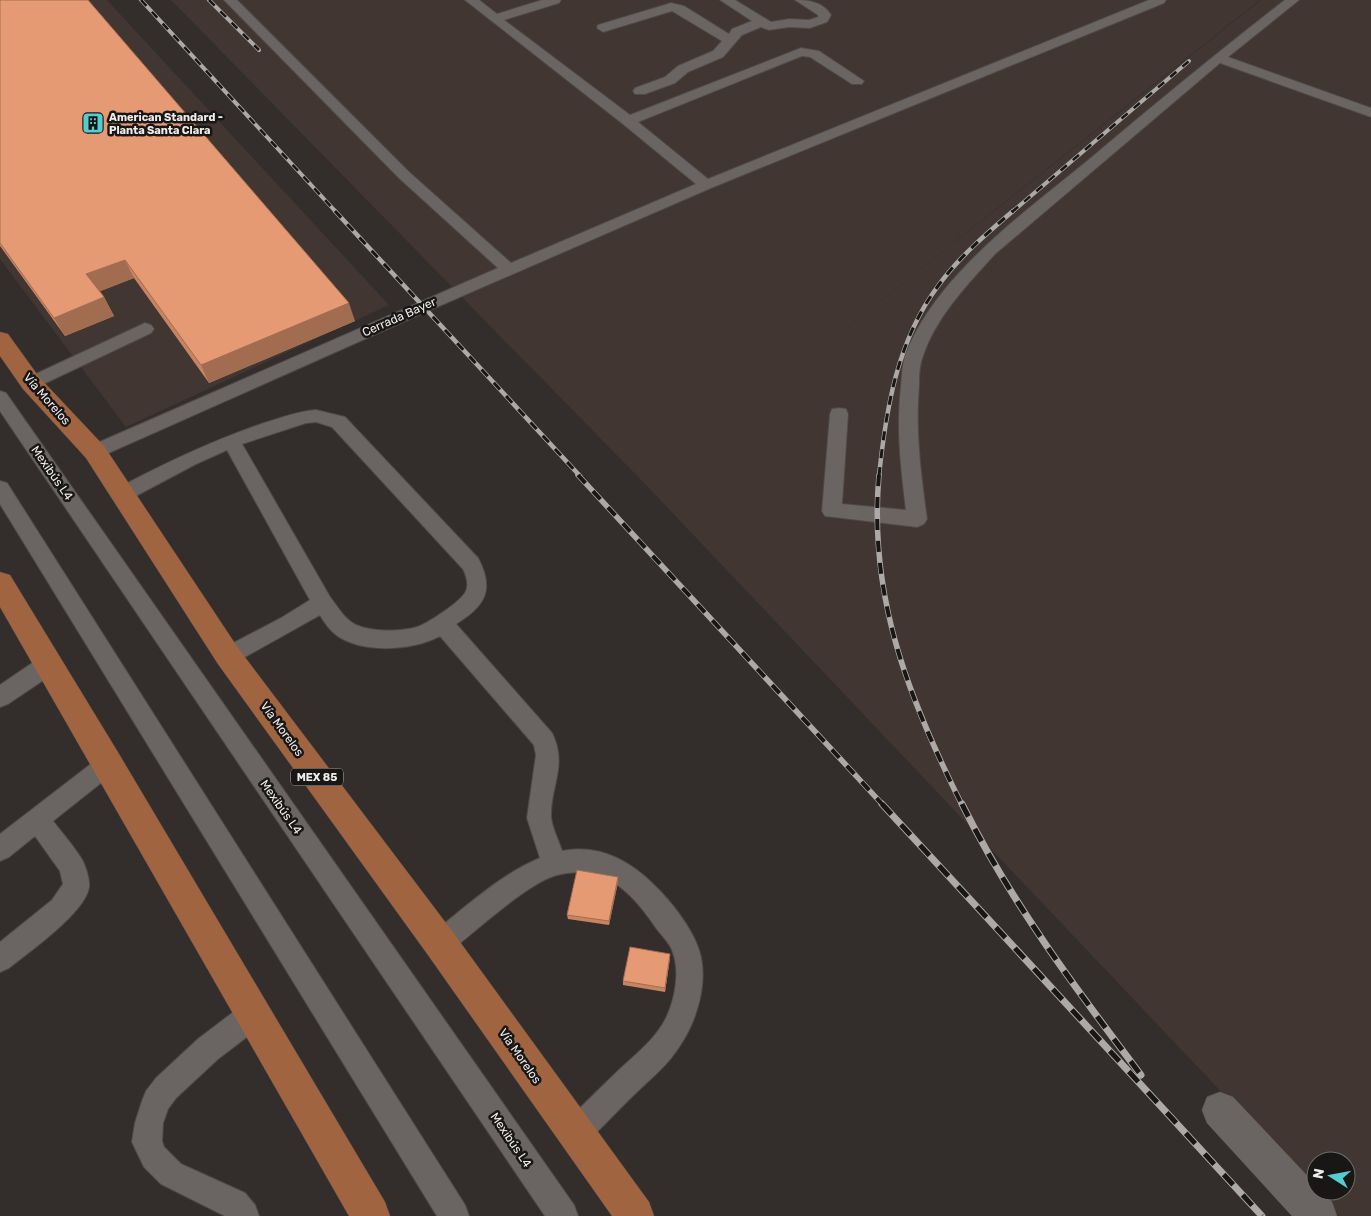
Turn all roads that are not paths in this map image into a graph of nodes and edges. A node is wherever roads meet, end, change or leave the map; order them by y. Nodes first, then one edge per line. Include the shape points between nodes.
1 (230, 0) edge
2 (471, 0) edge
3 (512, 0) edge
4 (517, 0) edge
5 (555, 0) edge
6 (726, 0) edge
7 (801, 0) edge
8 (1160, 0) edge
9 (1292, 0) edge
10 (496, 18) junction
11 (761, 22) junction
12 (603, 28) dead end
13 (730, 40) junction
14 (1218, 58) junction
15 (677, 75) junction
16 (856, 81) dead end
17 (640, 91) dead end
18 (700, 91) junction
19 (1371, 113) edge
20 (628, 121) junction
21 (706, 185) junction
22 (508, 269) junction
23 (145, 329) dead end
24 (0, 339) edge
25 (31, 383) junction
26 (0, 397) edge
27 (838, 414) dead end
28 (231, 441) junction
29 (95, 452) junction
30 (0, 488) edge
31 (123, 494) junction
32 (0, 583) edge
33 (323, 603) junction
34 (442, 623) junction
35 (228, 656) junction
36 (49, 664) junction
37 (0, 697) edge
38 (108, 764) junction
39 (37, 820) junction
40 (0, 849) edge
41 (554, 864) junction
42 (440, 943) junction
43 (0, 959) edge
44 (254, 1014) junction
45 (1220, 1110) dead end
46 (575, 1133) junction
47 (244, 1216) edge
48 (371, 1216) edge
49 (454, 1216) edge
50 (563, 1216) edge
51 (635, 1216) edge
52 (1318, 1216) edge

1 - 22 lane via 404,175
2 - 10 lane
3 - 4 lane
5 - 10 lane
6 - 11 lane
7 - 11 lane via 823,12 824,18 810,24 789,23 773,27
8 - 21 lane, Cerrada Bayer
9 - 14 lane
10 - 20 lane
11 - 13 lane via 737,32
12 - 13 lane via 671,7 680,9
13 - 15 lane via 718,54 683,69
14 - 19 lane
14 - 27 lane via 989,250 960,282 936,316 914,357 908,404 908,452 917,519 832,512
15 - 17 lane
15 - 18 lane
16 - 18 lane via 814,54 804,52
18 - 20 lane
20 - 21 lane
21 - 22 lane, Cerrada Bayer
22 - 29 lane, Cerrada Bayer
23 - 25 lane
24 - 25 main road, Vía Morelos / MEX 85
25 - 29 main road, Vía Morelos / MEX 85
26 - 50 lane, Mexibús L4
28 - 31 lane
28 - 33 lane
28 - 34 lane via 305,417 316,416 338,422 478,575 474,597 467,607
29 - 31 main road, Vía Morelos / MEX 85
30 - 49 lane
31 - 35 main road, Vía Morelos / MEX 85
32 - 36 main road
33 - 34 lane via 339,626 350,633 365,636 422,635
33 - 35 lane
34 - 41 lane via 544,740 548,755 539,818
35 - 42 main road, Vía Morelos / MEX 85
36 - 37 lane
36 - 38 main road
38 - 39 lane
38 - 44 main road
39 - 40 lane
39 - 43 lane via 72,866 76,887 61,909
41 - 42 lane via 527,877
41 - 46 lane via 593,861 610,866 631,879 659,909 685,947 690,970 685,1004 665,1045
42 - 46 main road, Vía Morelos / MEX 85
44 - 47 lane via 208,1049 166,1088 156,1101 147,1142 154,1157 172,1174 234,1204
44 - 48 main road
45 - 52 street
46 - 51 main road, Vía Morelos / MEX 85

